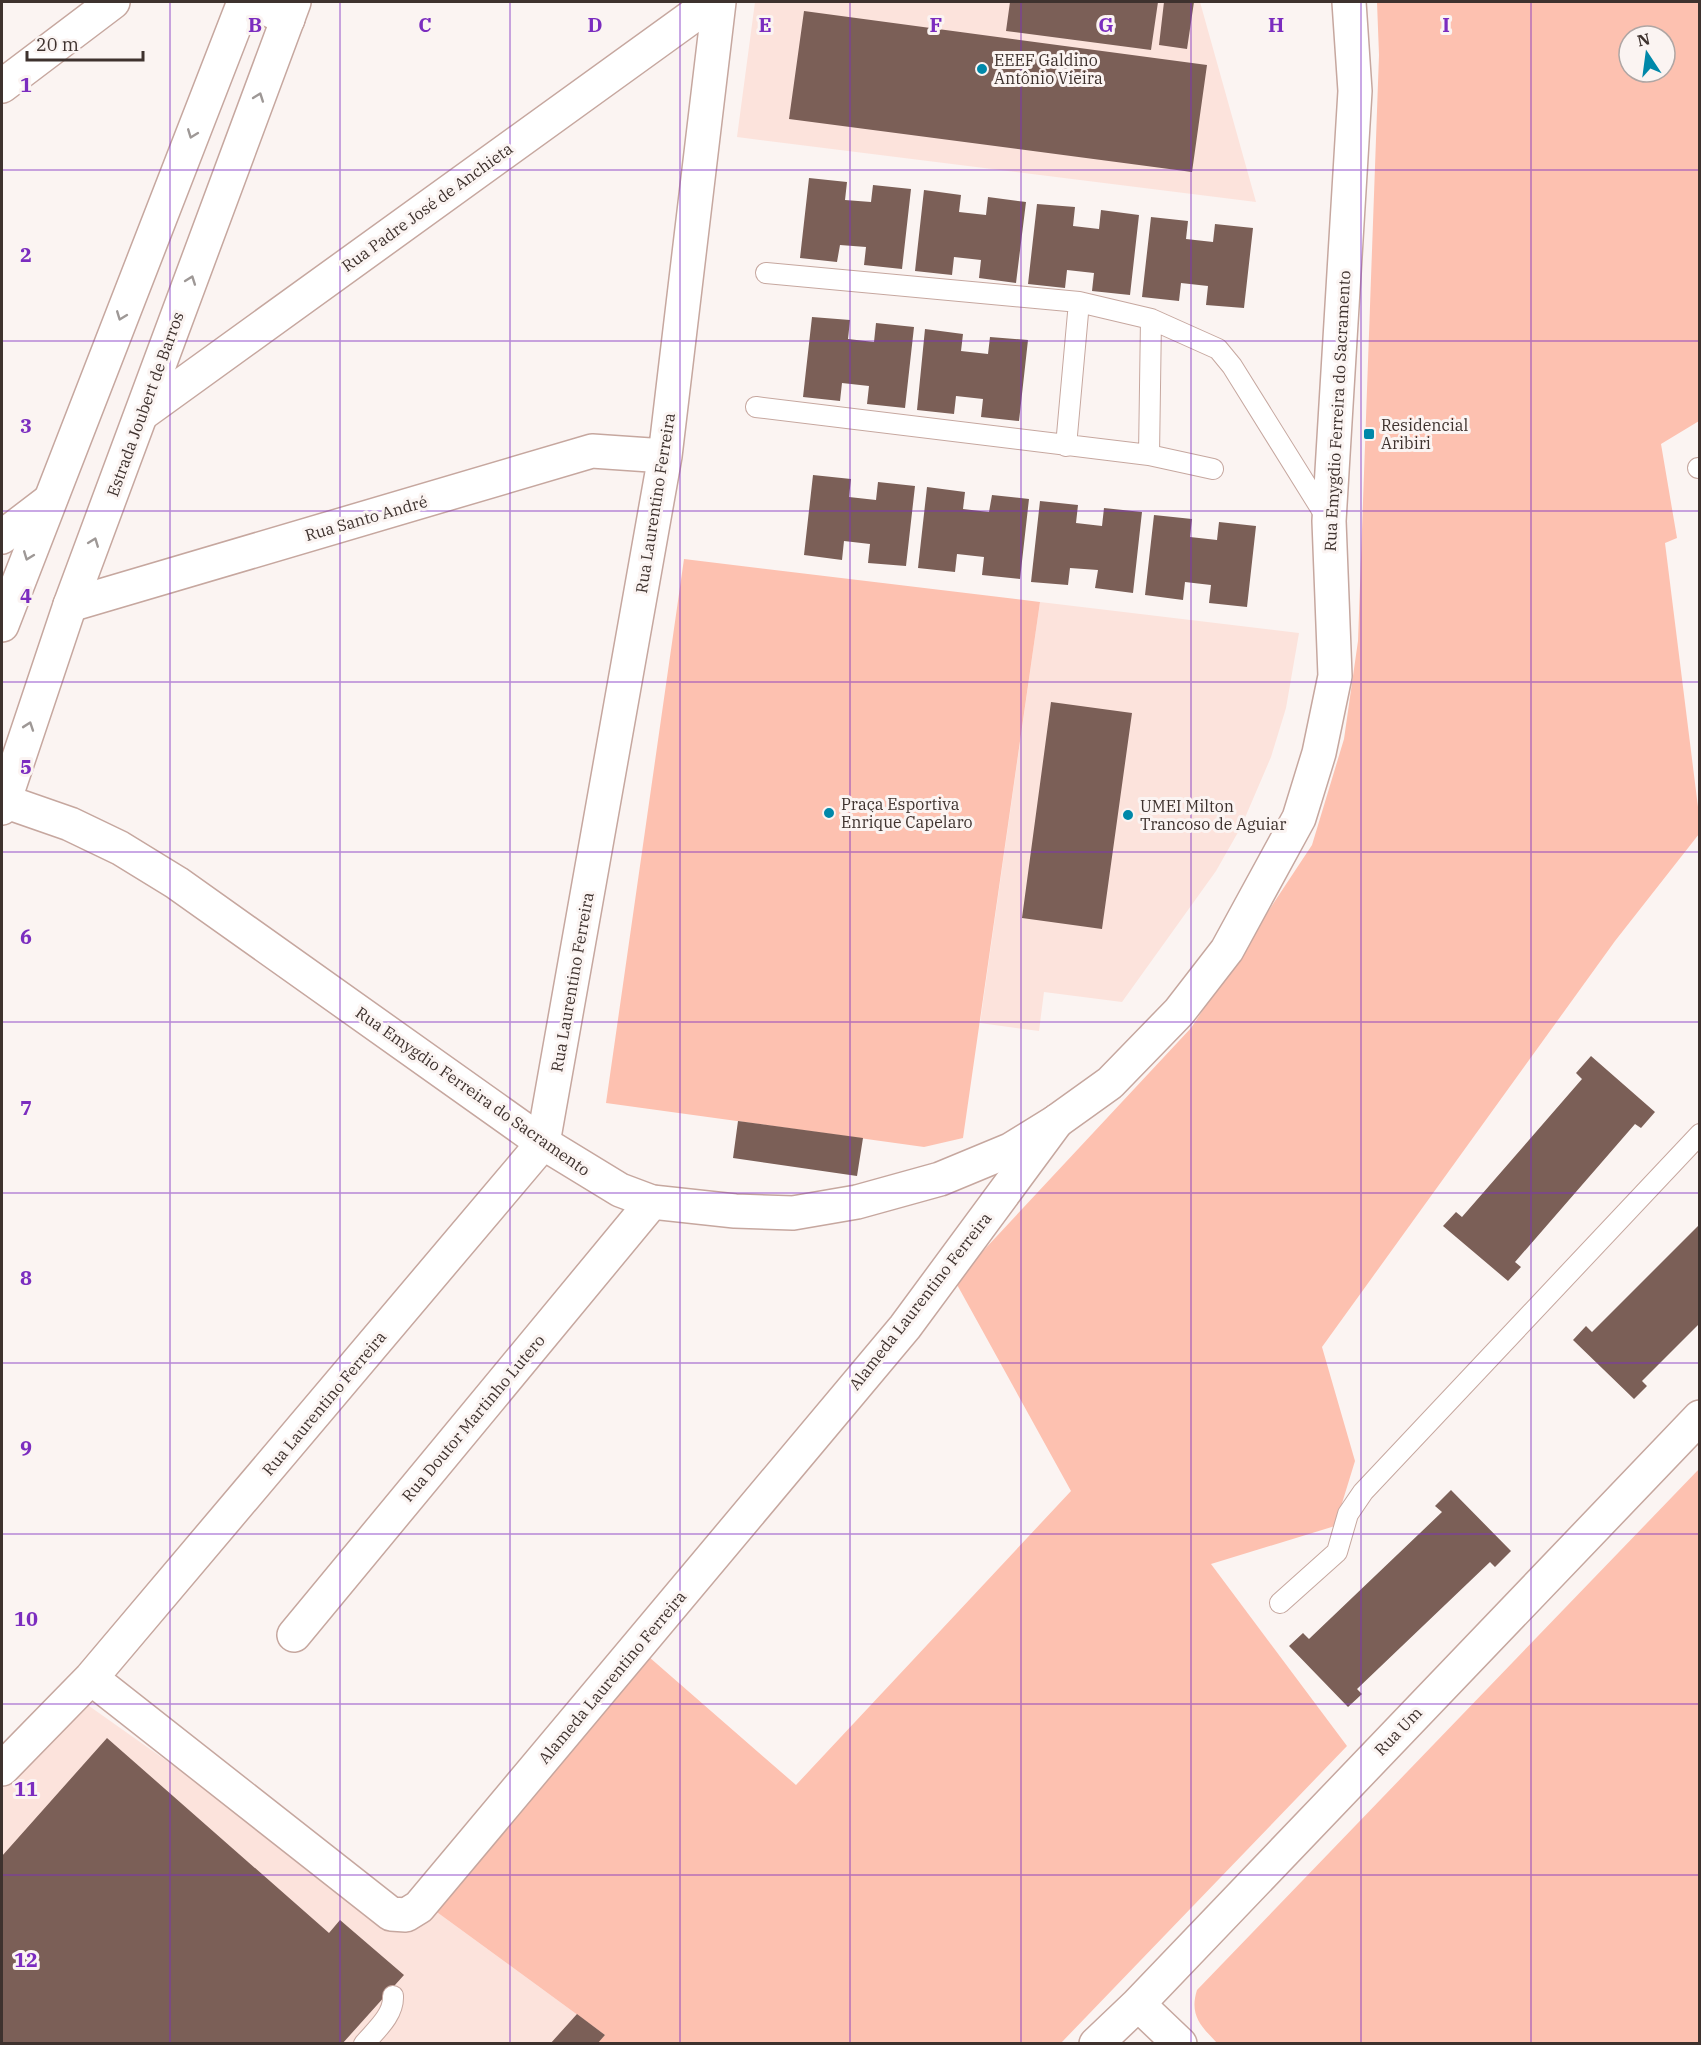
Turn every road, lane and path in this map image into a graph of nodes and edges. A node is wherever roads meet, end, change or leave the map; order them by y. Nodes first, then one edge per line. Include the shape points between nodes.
1 (113, 2) edge
2 (244, 2) edge
3 (253, 2) edge
4 (712, 2) edge
5 (719, 2) edge
6 (1349, 2) edge
7 (291, 10) edge
8 (2, 86) edge
9 (766, 273) dead end
10 (1079, 302) junction
11 (1151, 319) junction
12 (756, 407) dead end
13 (142, 413) junction
14 (1066, 446) junction
15 (1149, 455) junction
16 (664, 456) junction
17 (1213, 469) dead end
18 (49, 501) junction
19 (1329, 521) junction
20 (2, 537) edge
21 (70, 605) junction
22 (2, 625) edge
23 (3, 804) edge
24 (1057, 1121) junction
25 (1700, 1134) edge
26 (543, 1143) junction
27 (652, 1202) junction
28 (1700, 1417) edge
29 (1280, 1604) dead end
30 (294, 1635) dead end
31 (91, 1678) junction
32 (2, 1769) edge
33 (393, 1996) dead end
34 (1138, 2004) junction
35 (364, 2043) edge
36 (1096, 2043) edge
37 (1180, 2043) edge

1 - 8 street
2 -> 18 street
3 - 7 street
4 - 13 street, Rua Padre José de Anchieta
5 - 16 street, Rua Laurentino Ferreira
6 - 19 street, Rua Emygdio Ferreira do Sacramento via 1355,91
13 -> 7 street, Estrada Joubert de Barros
9 - 10 lane
10 - 11 lane
10 - 14 lane
11 - 15 lane
11 - 19 lane via 1218,349
12 - 14 lane
21 -> 13 street, Estrada Joubert de Barros
14 - 15 lane
15 - 17 lane
16 - 21 street, Rua Santo André via 592,452
16 - 26 street, Rua Laurentino Ferreira
18 - 20 street
18 -> 22 street
19 - 24 street, Rua Emygdio Ferreira do Sacramento via 1335,676 1319,753 1299,818 1227,950 1179,1012 1110,1083
23 -> 21 street, Estrada Joubert de Barros
23 - 26 street, Rua Emygdio Ferreira do Sacramento via 70,824 120,848 177,883
24 - 27 street, Rua Emygdio Ferreira do Sacramento via 1010,1150 940,1179 857,1202 793,1213
24 - 31 street, Alameda Laurentino Ferreira via 905,1327 419,1907 406,1915 391,1914
25 - 29 lane via 1363,1492 1348,1514 1337,1552
26 - 27 street, Rua Emygdio Ferreira do Sacramento via 620,1190
26 - 31 street, Rua Laurentino Ferreira
27 - 30 street, Rua Doutor Martinho Lutero
28 - 34 street, Rua Um
31 - 32 street, Rua Laurentino Ferreira
33 - 35 lane via 393,2005 384,2020
34 - 36 street, Rua Um
34 - 37 street

